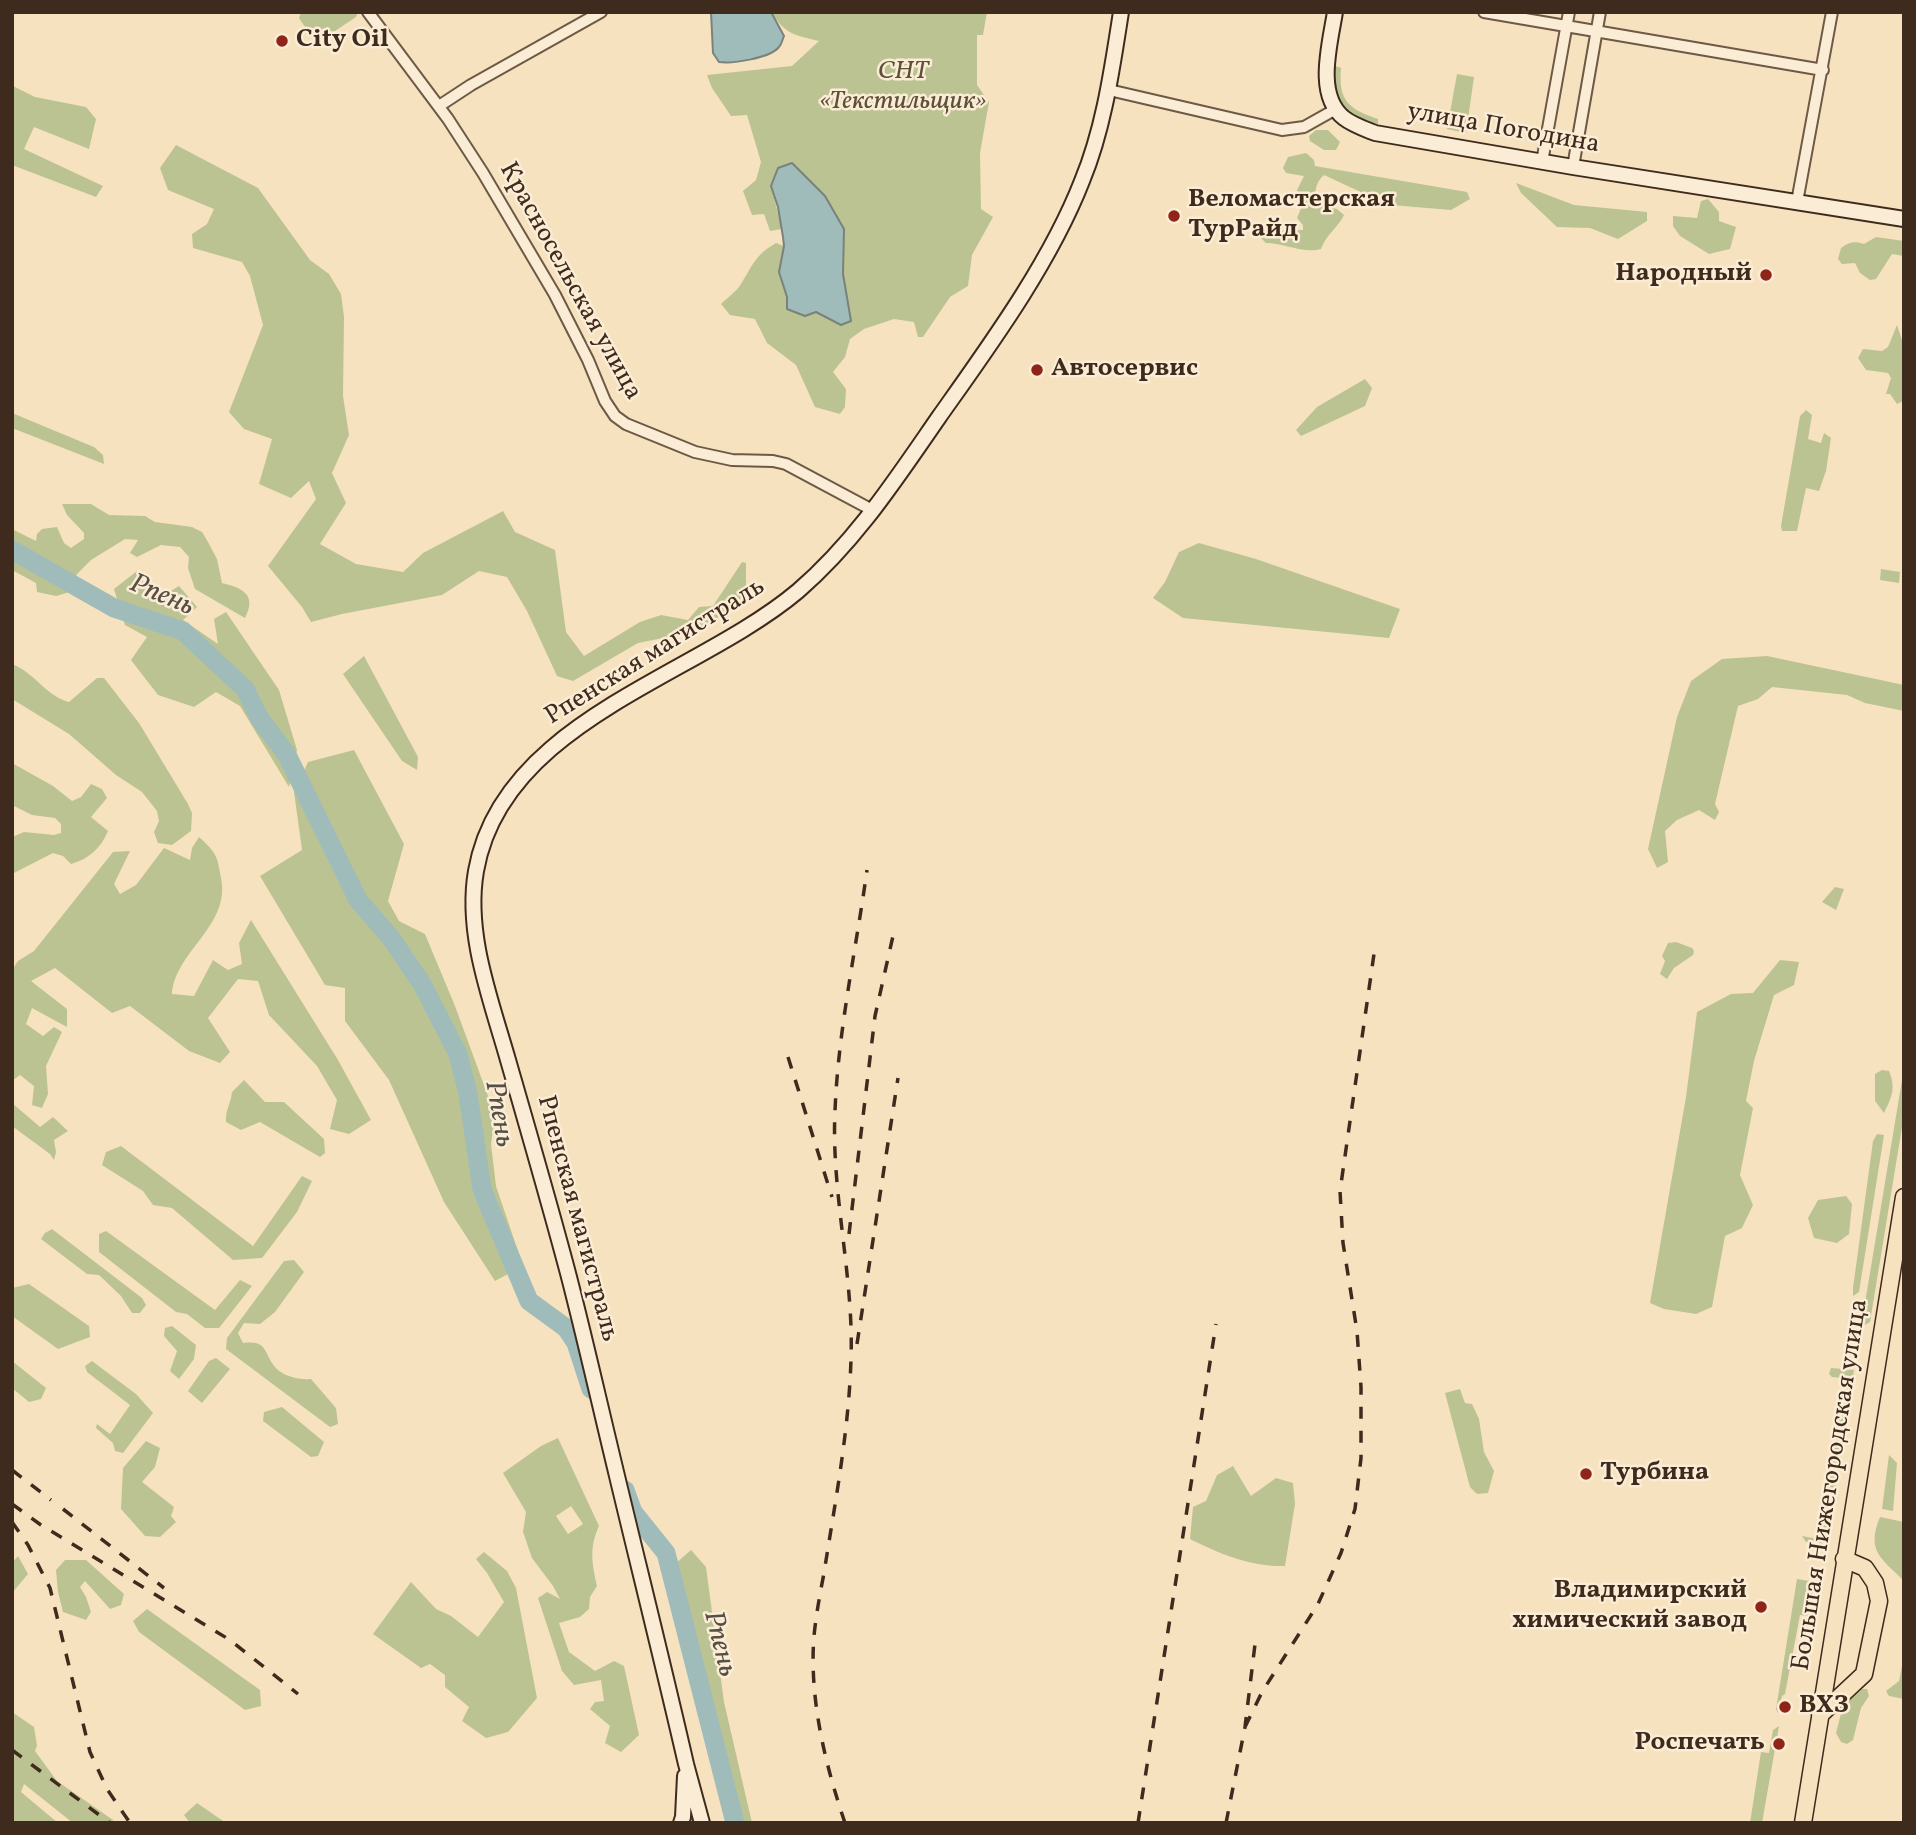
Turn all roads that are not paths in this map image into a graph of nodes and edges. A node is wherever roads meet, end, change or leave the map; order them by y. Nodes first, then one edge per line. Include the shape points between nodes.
1 (368, 12) edge
2 (601, 12) edge
3 (1121, 12) edge
4 (1335, 12) edge
5 (1484, 12) edge
6 (1569, 12) edge
7 (1600, 12) edge
8 (1832, 12) edge
9 (1567, 27) junction
10 (1597, 32) junction
11 (1823, 70) junction
12 (1109, 90) junction
13 (439, 106) junction
14 (1336, 109) junction
15 (1542, 162) junction
16 (1573, 167) junction
17 (1797, 202) junction
18 (1904, 219) edge
19 (874, 511) junction
20 (1904, 1197) edge
21 (1844, 1559) junction
22 (1820, 1715) junction
23 (686, 1764) junction
24 (681, 1823) edge
25 (702, 1823) edge
26 (1803, 1823) edge

1 - 13 street, Красносельская улица
2 - 13 street
3 - 12 main road, Рпенская магистраль
4 - 14 main road via 1328,85
5 - 9 street
6 - 9 street
7 - 10 street
8 - 11 street
9 - 10 street
9 - 15 street
10 - 11 street
10 - 16 street
11 - 17 street
12 - 14 street via 1282,130 1304,127
12 - 19 main road, Рпенская магистраль via 1083,180 1050,248 989,346
13 - 19 street, Красносельская улица via 555,295 615,416 695,452 786,464
14 - 15 main road, улица Погодина via 1375,133
15 - 16 main road, улица Погодина
16 - 17 main road, улица Погодина
17 - 18 main road, улица Погодина
19 - 23 main road, Рпенская магистраль via 797,592 554,747 503,802 477,866 473,922 489,991 569,1279
20 - 21 main road, Большая Нижегородская улица
21 - 22 main road, Большая Нижегородская улица
21 - 22 main road via 1865,1568 1879,1601 1864,1674
22 - 26 main road, Большая Нижегородская улица
23 - 24 main road, Рпенская магистраль
23 - 25 main road, Рпенская магистраль

